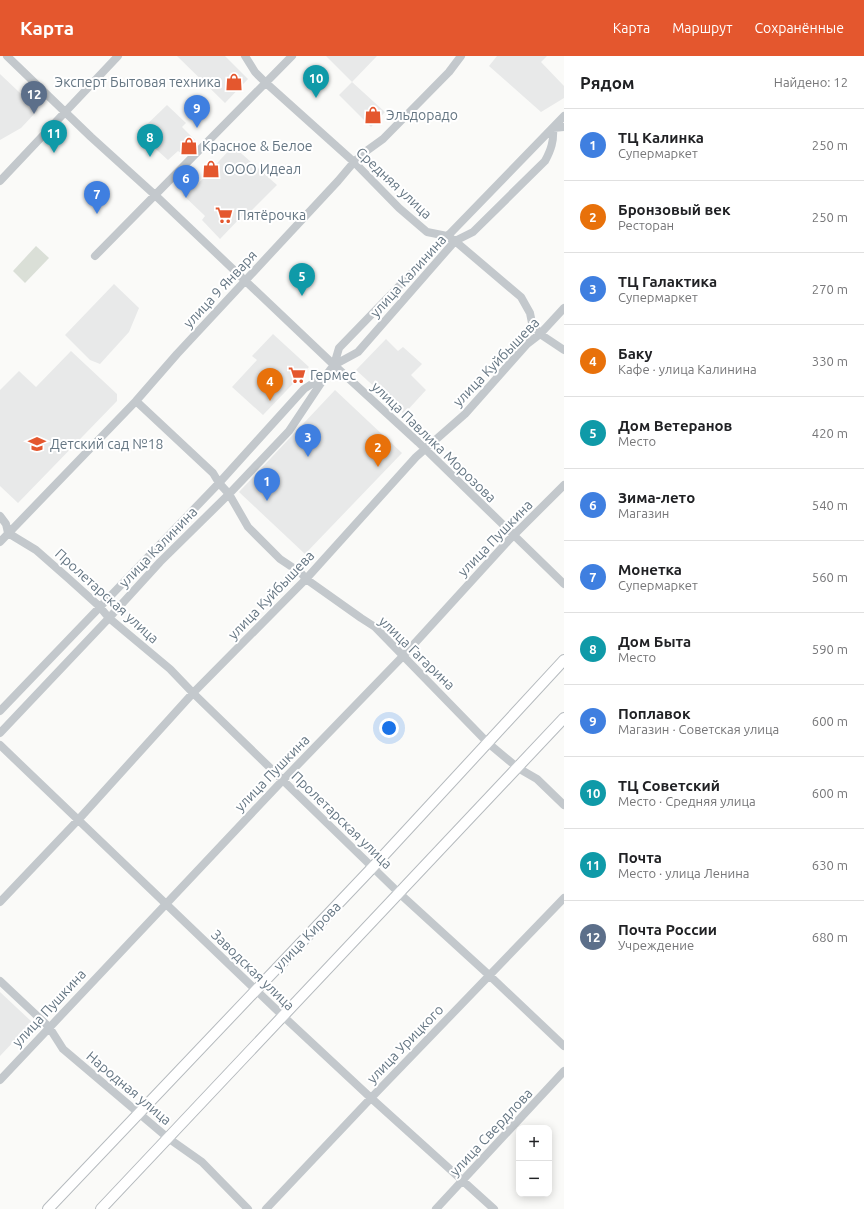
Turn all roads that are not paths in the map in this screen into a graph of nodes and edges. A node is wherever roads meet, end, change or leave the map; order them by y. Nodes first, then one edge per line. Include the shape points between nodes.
1 (7, 56) edge
2 (118, 56) edge
3 (245, 56) edge
4 (292, 56) edge
5 (461, 56) edge
6 (266, 83) junction
7 (65, 113) junction
8 (564, 116) edge
9 (564, 127) edge
10 (553, 128) junction
11 (354, 162) junction
12 (0, 181) edge
13 (155, 196) junction
14 (446, 236) junction
15 (455, 241) junction
16 (95, 256) dead end
17 (246, 282) junction
18 (564, 308) edge
19 (540, 334) junction
20 (564, 350) edge
21 (334, 365) junction
22 (327, 374) junction
23 (136, 401) junction
24 (425, 449) junction
25 (219, 483) junction
26 (564, 485) edge
27 (229, 494) junction
28 (0, 516) edge
29 (8, 533) junction
30 (513, 536) junction
31 (0, 542) edge
32 (306, 579) junction
33 (564, 584) edge
34 (99, 606) junction
35 (109, 618) junction
36 (404, 655) junction
37 (564, 660) edge
38 (193, 694) junction
39 (0, 711) edge
40 (564, 718) edge
41 (0, 733) edge
42 (488, 743) junction
43 (0, 745) edge
44 (518, 768) junction
45 (283, 780) junction
46 (564, 805) edge
47 (79, 819) junction
48 (372, 868) junction
49 (399, 893) junction
50 (564, 898) edge
51 (0, 902) edge
52 (165, 904) junction
53 (490, 976) junction
54 (0, 981) edge
55 (256, 990) junction
56 (283, 1016) junction
57 (49, 1027) junction
58 (564, 1046) edge
59 (564, 1071) edge
60 (0, 1080) edge
61 (371, 1098) junction
62 (140, 1113) junction
63 (168, 1138) junction
64 (463, 1181) junction
65 (48, 1209) edge
66 (101, 1209) edge
67 (248, 1209) edge
68 (266, 1209) edge
69 (436, 1209) edge
70 (494, 1209) edge

1 - 7 street, улица Павлика Морозова
2 - 7 street
3 - 6 street, Средняя улица
4 - 6 street
5 - 11 street, улица 9 Января via 449,72 383,139
6 - 11 street, Средняя улица
6 - 13 street
7 - 12 street
7 - 13 street, улица Павлика Морозова
8 - 10 street, улица Калинина
9 - 10 street
10 - 14 street, улица Калинина
10 - 15 street, улица Калинина via 551,150 544,161 473,232
11 - 14 street, Средняя улица via 399,208 427,232
11 - 17 street, улица 9 Января
13 - 16 street
13 - 17 street, улица Павлика Морозова
14 - 15 street, Средняя улица
14 - 21 street, улица Калинина via 339,348
15 - 19 street, Средняя улица via 521,297 530,313 532,323
15 - 21 street, улица Калинина via 358,352
17 - 21 street, улица Павлика Морозова
17 - 23 street, улица 9 Января
18 - 19 street, улица Куйбышева
19 - 20 street, Средняя улица
19 - 24 street, улица Куйбышева via 527,344 465,414
21 - 22 street, улица Калинина
21 - 24 street, улица Павлика Морозова
22 - 25 street, улица Калинина via 304,389
22 - 27 street, улица Калинина via 289,431
23 - 25 street, улица Гагарина via 214,473
23 - 29 street, улица 9 Января
24 - 30 street, улица Павлика Морозова
24 - 32 street, улица Куйбышева
25 - 27 street, улица Гагарина
25 - 34 street, улица Калинина
26 - 30 street, улица Пушкина
27 - 32 street, улица Гагарина via 248,527 280,559
27 - 35 street, улица Калинина via 160,562
28 - 29 street via 6,524
29 - 31 street, улица 9 Января
29 - 34 street, Пролетарская улица via 36,550
30 - 33 street, улица Павлика Морозова
30 - 36 street, улица Пушкина
32 - 36 street, улица Гагарина via 376,627
32 - 38 street, улица Куйбышева
34 - 35 street, Пролетарская улица
34 - 39 street, улица Калинина
35 - 38 street, Пролетарская улица via 170,669
35 - 41 street, улица Калинина
36 - 42 street, улица Гагарина
36 - 45 street, улица Пушкина
37 - 42 main road, улица Кирова
38 - 45 street, Пролетарская улица
38 - 47 street, улица Куйбышева
40 - 44 main road
42 - 44 street, улица Гагарина
42 - 48 main road, улица Кирова
43 - 47 street, Заводская улица
44 - 46 street, улица Гагарина via 537,779
44 - 49 main road
45 - 48 street, Пролетарская улица
45 - 52 street, улица Пушкина
47 - 51 street, улица Куйбышева
47 - 52 street, Заводская улица
48 - 49 street, Пролетарская улица
48 - 55 main road, улица Кирова
49 - 53 street, Пролетарская улица
49 - 56 main road
50 - 53 street, улица Урицкого
52 - 55 street, Заводская улица
52 - 57 street, улица Пушкина
53 - 58 street, Пролетарская улица
53 - 61 street, улица Урицкого
54 - 57 street, Народная улица
55 - 56 street, Заводская улица
55 - 62 main road, улица Кирова
56 - 61 street, Заводская улица
56 - 63 main road
57 - 60 street, улица Пушкина
57 - 62 street, Народная улица via 63,1049
59 - 64 street, улица Свердлова
61 - 64 street, Заводская улица
61 - 68 street, улица Урицкого
62 - 63 street, Народная улица
62 - 65 main road, улица Кирова
63 - 66 main road
63 - 67 street, Народная улица via 202,1162
64 - 69 street, улица Свердлова
64 - 70 street, Заводская улица

